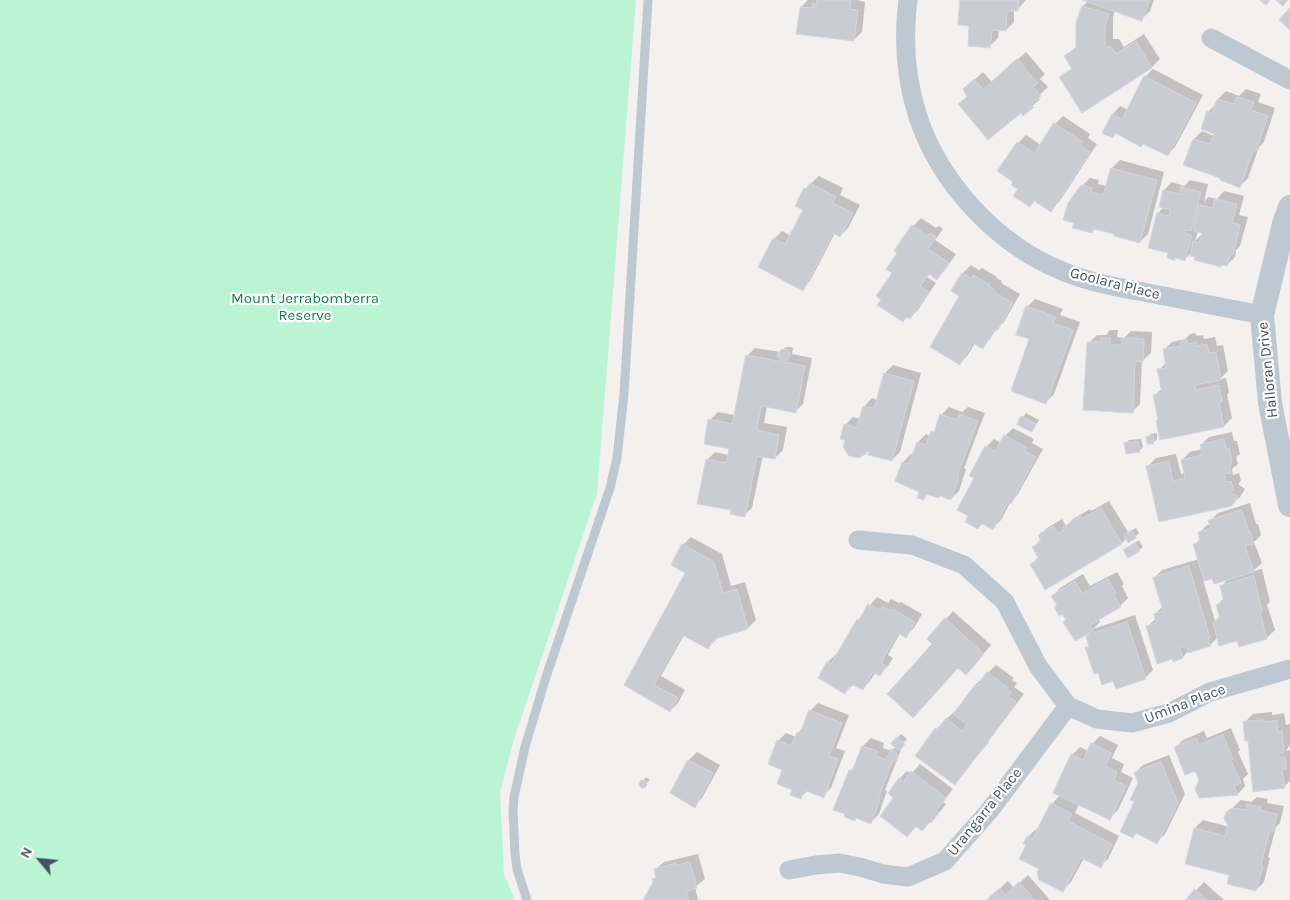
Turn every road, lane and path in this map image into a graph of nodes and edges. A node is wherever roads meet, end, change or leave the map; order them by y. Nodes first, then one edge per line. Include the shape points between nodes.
1 (648, 0) edge
2 (908, 0) edge
3 (1211, 38) dead end
4 (1290, 80) edge
5 (1290, 207) edge
6 (1262, 315) junction
7 (1290, 505) edge
8 (858, 540) dead end
9 (1290, 669) edge
10 (1068, 706) junction
11 (789, 870) dead end
12 (527, 900) edge

1 - 12 lane via 624,394 617,458 602,515 545,680 516,790 513,812 515,854
2 - 6 street, Goolara Place via 908,66 918,116 944,169 989,224 1033,256 1078,276
3 - 4 street
5 - 6 street, Halloran Drive
6 - 7 street, Halloran Drive via 1270,403
8 - 10 street, Umina Place via 912,545 964,565 1005,602 1038,666
9 - 10 street, Umina Place via 1210,692 1169,713 1132,723 1097,719
10 - 11 street, Urangarra Place via 990,810 945,861 908,877 840,863

